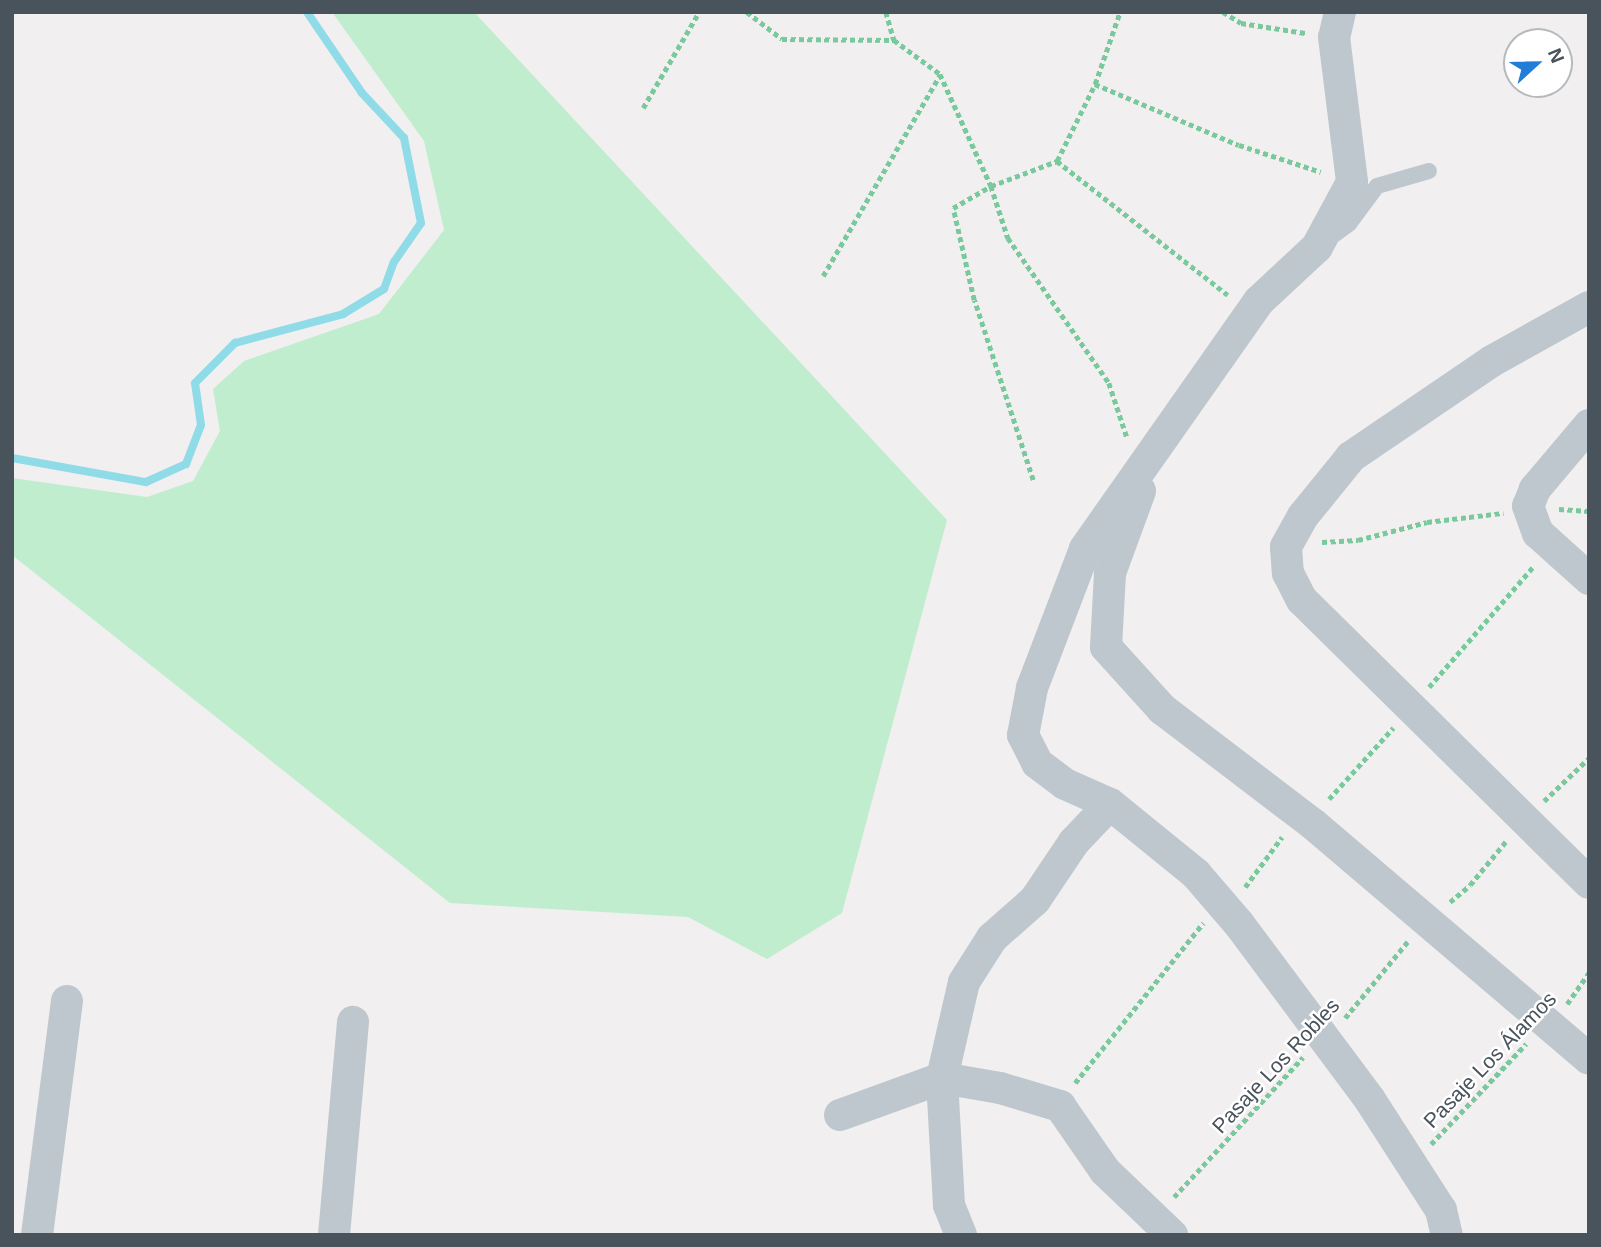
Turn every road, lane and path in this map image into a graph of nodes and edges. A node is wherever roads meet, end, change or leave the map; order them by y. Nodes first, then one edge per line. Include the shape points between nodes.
1 (699, 12) edge
2 (747, 12) edge
3 (886, 12) edge
4 (1120, 12) edge
5 (1223, 12) edge
6 (1337, 25) edge
7 (894, 40) junction
8 (940, 74) junction
9 (1095, 84) junction
10 (643, 108) dead end
11 (1057, 161) junction
12 (1429, 171) dead end
13 (1352, 182) junction
14 (991, 186) junction
15 (1317, 247) junction
16 (823, 276) dead end
17 (1589, 307) edge
18 (1251, 313) junction
19 (1589, 425) edge
20 (1147, 464) junction
21 (1033, 480) dead end
22 (1528, 506) junction
23 (1286, 547) junction
24 (1589, 579) edge
25 (1589, 758) edge
26 (1110, 804) junction
27 (1525, 821) junction
28 (1589, 883) edge
29 (1434, 927) junction
30 (1589, 973) edge
31 (67, 1001) dead end
32 (1546, 1020) junction
33 (353, 1022) dead end
34 (1325, 1040) junction
35 (1589, 1059) edge
36 (942, 1078) junction
37 (840, 1115) dead end
38 (1408, 1165) junction
39 (1163, 1226) edge
40 (37, 1235) edge
41 (334, 1235) edge
42 (961, 1235) edge
43 (1447, 1235) edge

1 - 10 path
2 - 7 path via 782,39
3 - 7 path
4 - 9 path
5 - 6 path via 1241,23
6 - 13 street
7 - 8 path
8 - 14 path
8 - 16 path
9 - 11 path
9 - 13 path via 1239,145
11 - 14 path
11 - 18 path
12 - 15 lane via 1377,186 1349,224
13 - 15 street
14 - 20 path via 1008,238 1109,383
14 - 21 path via 953,208 974,300
15 - 18 street
17 - 23 street via 1492,361 1351,457 1303,516
18 - 20 street
19 - 22 street via 1535,489
20 - 26 street via 1085,549 1032,688 1023,735 1037,763 1065,784
20 - 29 street via 1110,573 1106,647 1162,709 1313,824
22 - 23 path via 1427,522 1358,540
22 - 24 street via 1538,533
23 - 27 street via 1288,573 1302,600
25 - 27 path
26 - 34 street via 1196,874
26 - 36 street via 1074,842 1035,900 992,938 964,982
27 - 28 street
27 - 29 path via 1470,885 1451,898
29 - 32 street
29 - 34 path, Pasaje Los Robles via 1419,940 1406,941
30 - 32 path, Pasaje Los Álamos via 1566,1005
31 - 40 street
32 - 35 street
32 - 38 path, Pasaje Los Álamos via 1498,1078
33 - 41 street
34 - 38 street via 1370,1100
34 - 39 path, Pasaje Los Robles via 1292,1065
36 - 37 street
36 - 39 street via 1000,1088 1060,1106 1105,1171
36 - 42 street via 950,1205
38 - 43 street via 1441,1210

